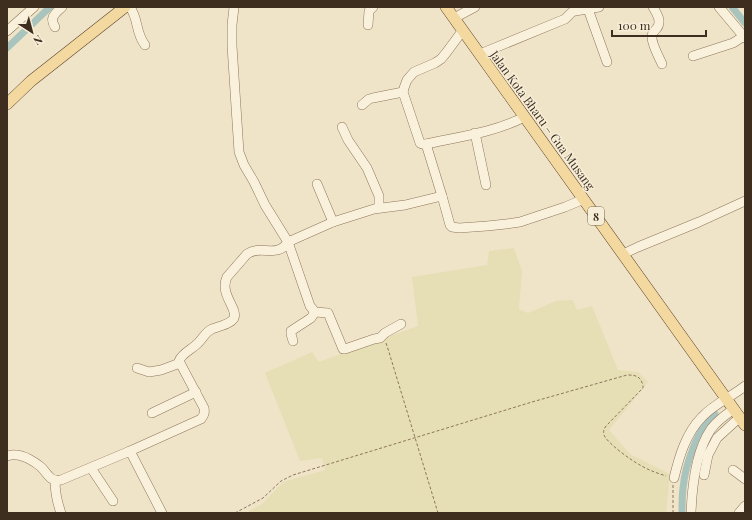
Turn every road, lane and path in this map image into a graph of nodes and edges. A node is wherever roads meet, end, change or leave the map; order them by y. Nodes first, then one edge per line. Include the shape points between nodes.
1 (34, 7) edge
2 (62, 7) edge
3 (125, 7) edge
4 (130, 7) edge
5 (234, 7) edge
6 (373, 7) edge
7 (446, 7) edge
8 (475, 7) edge
9 (599, 7) edge
10 (653, 7) edge
11 (719, 7) edge
12 (743, 7) edge
13 (745, 9) edge
14 (588, 10) junction
15 (454, 18) junction
16 (368, 25) dead end
17 (56, 27) dead end
18 (463, 30) junction
19 (7, 32) edge
20 (744, 37) edge
21 (145, 45) dead end
22 (480, 54) junction
23 (693, 56) dead end
24 (607, 62) dead end
25 (662, 64) dead end
26 (403, 92) junction
27 (7, 104) edge
28 (362, 104) dead end
29 (524, 117) junction
30 (342, 127) dead end
31 (475, 133) junction
32 (426, 144) junction
33 (317, 184) dead end
34 (486, 185) dead end
35 (442, 196) junction
36 (584, 199) junction
37 (745, 201) edge
38 (379, 207) junction
39 (333, 222) junction
40 (288, 242) junction
41 (624, 254) junction
42 (315, 312) junction
43 (401, 324) dead end
44 (380, 338) junction
45 (293, 341) dead end
46 (180, 363) junction
47 (137, 368) dead end
48 (745, 386) edge
49 (196, 392) junction
50 (727, 399) junction
51 (152, 413) dead end
52 (741, 418) edge
53 (415, 439) junction
54 (130, 451) junction
55 (7, 456) edge
56 (91, 468) junction
57 (733, 470) dead end
58 (704, 475) dead end
59 (674, 478) junction
60 (745, 479) edge
61 (55, 480) junction
62 (113, 501) dead end
63 (745, 506) edge
64 (61, 513) edge
65 (162, 513) edge
66 (235, 513) edge
67 (438, 513) edge
68 (673, 513) edge
69 (691, 513) edge
70 (739, 513) edge

1 - 19 street
2 - 17 street via 53,18
3 - 27 main road via 36,77
4 - 21 street
5 - 40 street via 232,46 239,152 265,205
6 - 16 street via 369,11
7 - 15 main road, Jalan Kota Bharu – Gua Musang / 8
8 - 15 street
9 - 14 street
10 - 25 street via 659,22 652,36
11 - 20 street
12 - 13 path
14 - 22 street via 572,12 565,19
14 - 24 street
15 - 18 main road, Jalan Kota Bharu – Gua Musang / 8
18 - 22 main road, Jalan Kota Bharu – Gua Musang / 8
18 - 26 street via 441,59 414,72 407,80
20 - 23 street
22 - 29 main road, Jalan Kota Bharu – Gua Musang / 8
26 - 28 street via 369,99
26 - 32 street via 420,143
29 - 31 street via 502,127
29 - 36 main road, Jalan Kota Bharu – Gua Musang / 8
30 - 38 street via 367,168 379,196
31 - 32 street
31 - 34 street
32 - 35 street
33 - 39 street
35 - 36 street via 450,226 459,228 520,222 565,208
35 - 38 street
36 - 41 main road, Jalan Kota Bharu – Gua Musang / 8
37 - 41 street
38 - 39 street
39 - 40 street
40 - 42 street via 310,306
40 - 46 street via 276,251 256,250 247,254 226,281 225,290 234,318 227,324 208,331 197,344 181,356
41 - 50 main road, Jalan Kota Bharu – Gua Musang / 8
42 - 44 street via 328,313 343,349
42 - 45 street via 311,318 292,331
43 - 44 street
44 - 53 path via 388,349
46 - 47 street via 149,372
46 - 49 street
48 - 50 street
49 - 51 street
49 - 54 street via 204,408 204,416
50 - 52 main road, Jalan Kota Bharu – Gua Musang / 8
50 - 59 street via 702,417 695,426 680,454
52 - 58 street via 717,438 708,455
52 - 69 street via 722,417 706,438 694,482
53 - 59 path via 540,400 627,375 635,375 642,380 643,388 606,426 604,433 609,442 628,458 654,472
53 - 66 path via 293,475 281,481 263,498
53 - 67 path
54 - 56 street
54 - 65 street
55 - 61 street via 24,457 41,467
56 - 61 street
56 - 62 street
57 - 60 street
59 - 68 path
61 - 64 street
63 - 70 street

